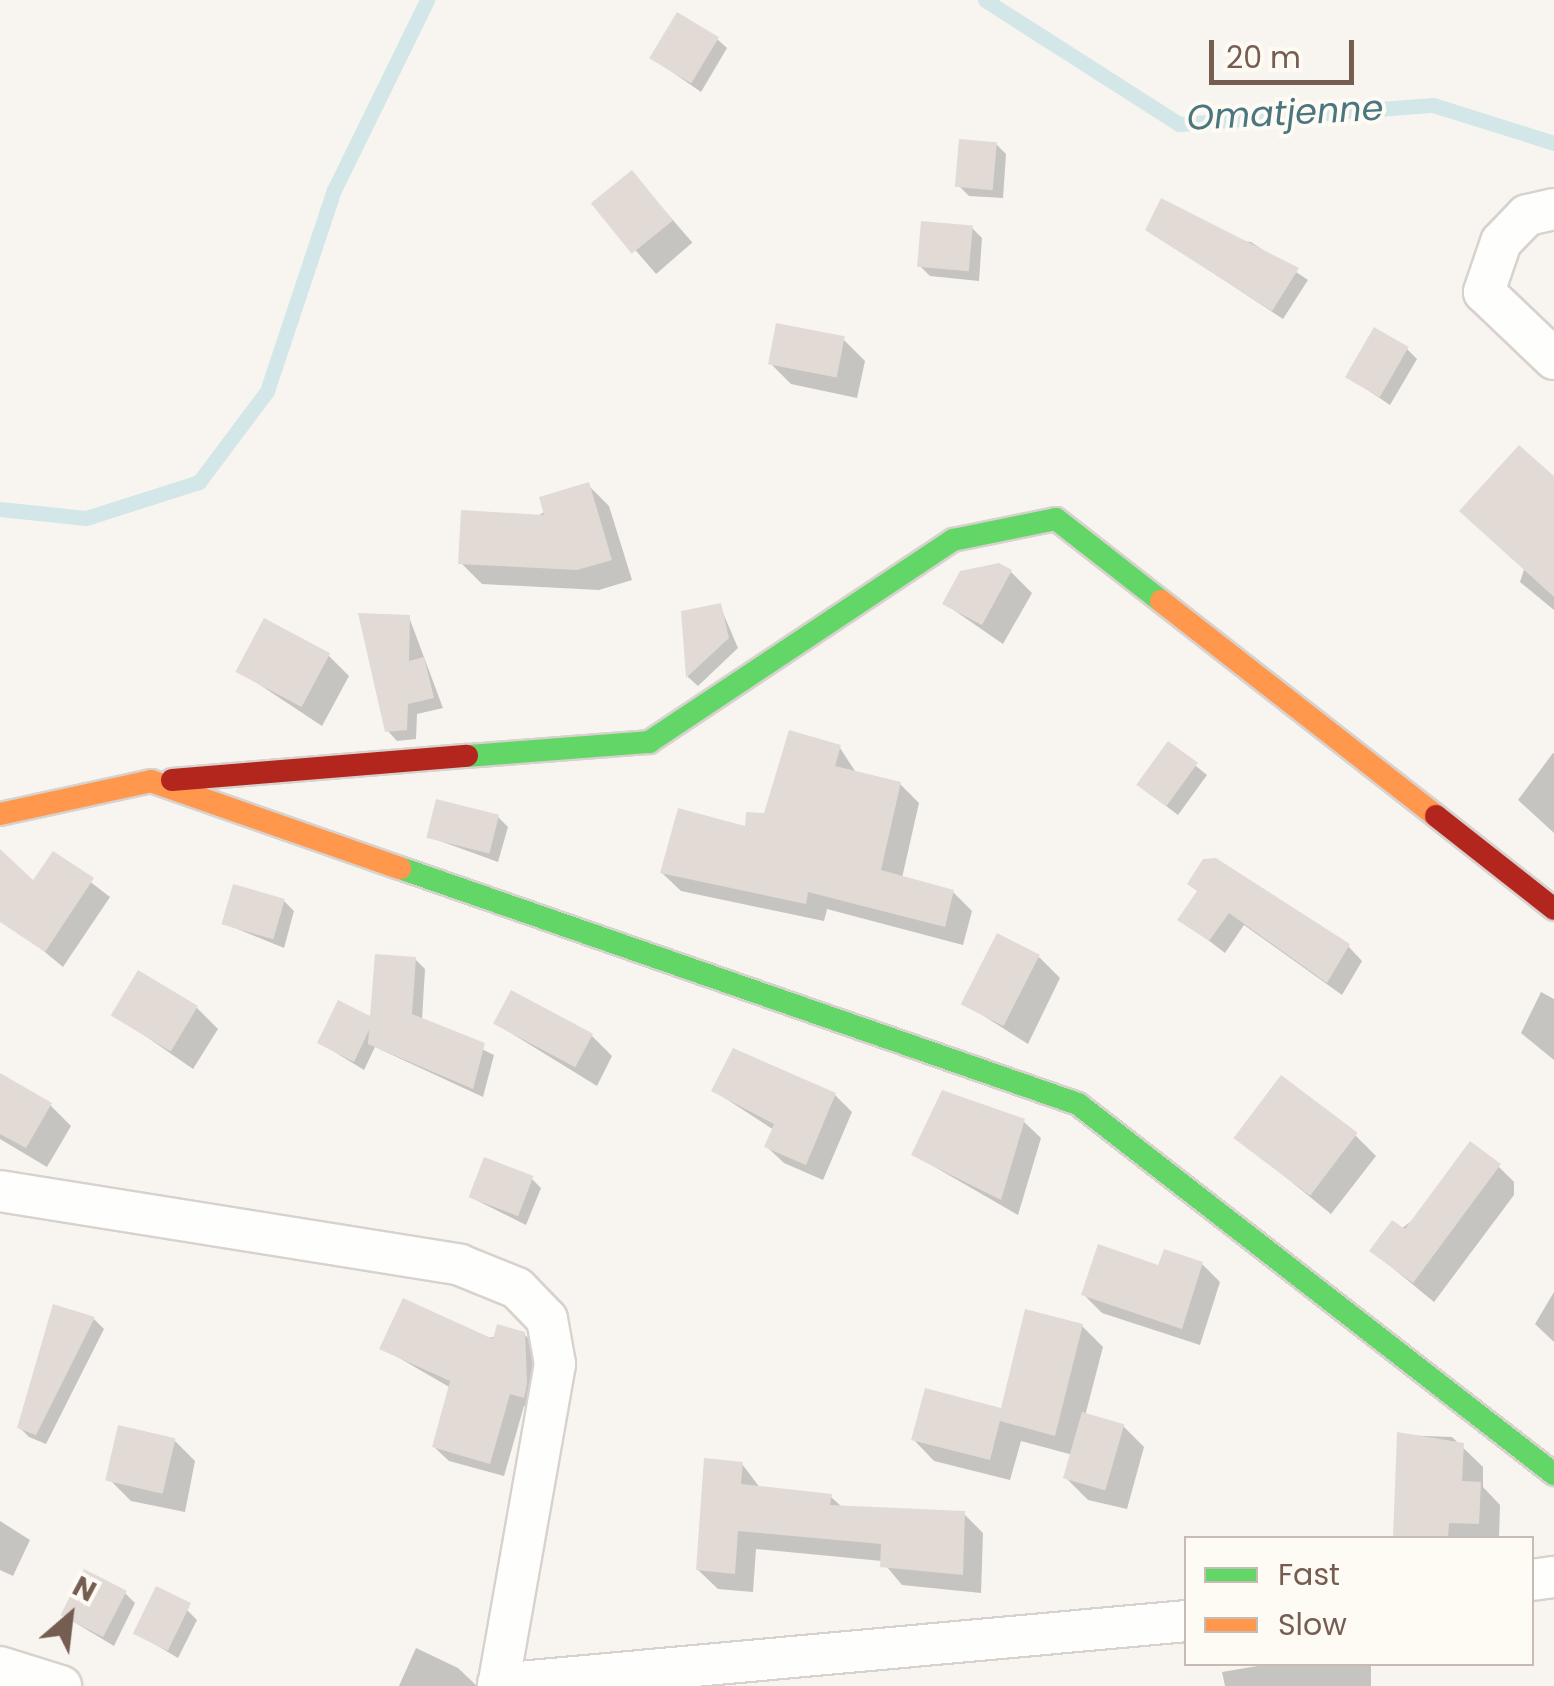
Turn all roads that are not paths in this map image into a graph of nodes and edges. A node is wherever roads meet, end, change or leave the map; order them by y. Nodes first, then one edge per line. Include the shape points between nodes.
1 (1554, 208) edge
2 (1554, 359) edge
3 (151, 781) junction
4 (0, 814) edge
5 (1554, 909) edge
6 (0, 1192) edge
7 (1554, 1474) edge
8 (1184, 1621) edge
9 (0, 1667) edge
10 (498, 1685) edge
11 (61, 1686) edge

1 - 2 street via 1527,215 1501,242 1484,292
3 - 4 street via 59,794
3 - 5 street via 649,742 910,560 953,540 1056,519
3 - 7 street via 1078,1104
6 - 10 street via 460,1265 517,1288 547,1320 556,1364
8 - 10 street
9 - 11 street

